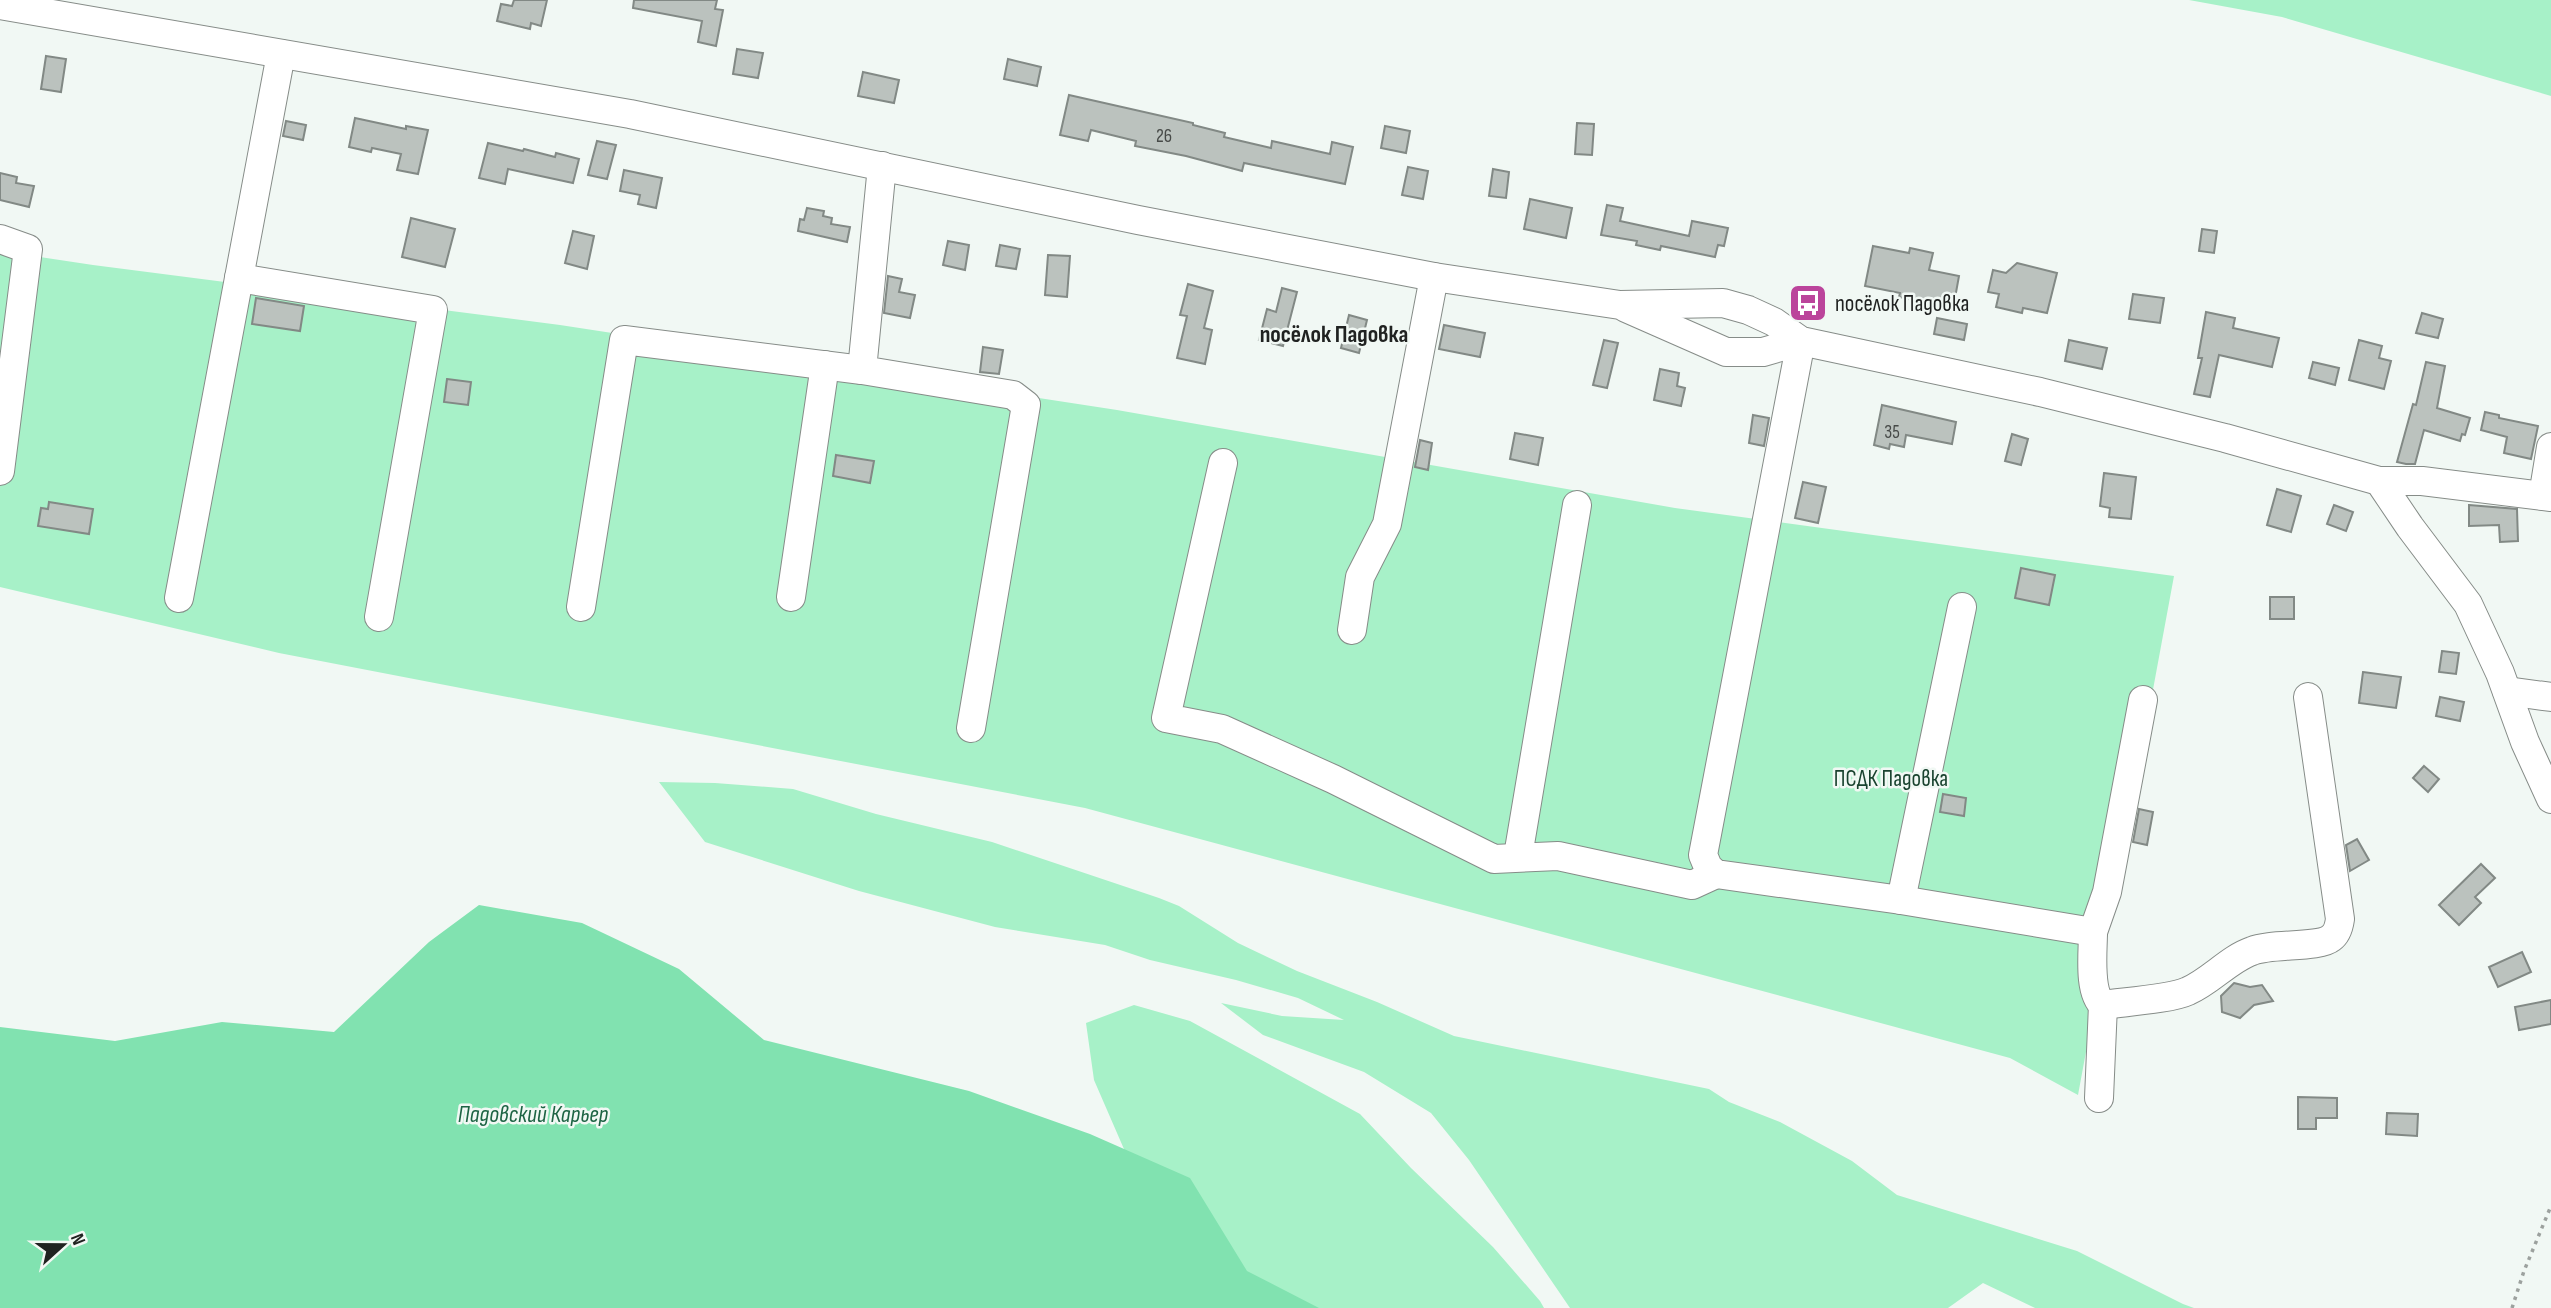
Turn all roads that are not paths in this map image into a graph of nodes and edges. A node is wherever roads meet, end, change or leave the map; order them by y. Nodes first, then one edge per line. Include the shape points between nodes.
1 (0, 5) edge
2 (281, 54) junction
3 (882, 166) junction
4 (0, 239) edge
5 (1434, 277) junction
6 (239, 278) junction
7 (1620, 305) junction
8 (1801, 341) junction
9 (825, 365) junction
10 (862, 370) junction
11 (2551, 447) edge
12 (1223, 463) dead end
13 (0, 471) edge
14 (2379, 481) junction
15 (2547, 497) edge
16 (1577, 505) dead end
17 (790, 597) dead end
18 (179, 598) dead end
19 (581, 607) dead end
20 (1962, 607) dead end
21 (379, 617) dead end
22 (1352, 630) dead end
23 (2507, 691) junction
24 (2308, 697) dead end
25 (2551, 697) edge
26 (2143, 700) dead end
27 (971, 728) dead end
28 (2551, 800) edge
29 (1518, 856) junction
30 (1716, 874) junction
31 (1901, 900) junction
32 (2093, 932) junction
33 (2103, 1005) junction
34 (2099, 1098) dead end

1 - 2 street
2 - 3 street via 630,114
2 - 6 street
3 - 5 street
3 - 10 street
4 - 13 street via 28,249
5 - 7 street
5 - 22 street via 1387,524 1360,577
6 - 18 street
6 - 21 street via 433,310
7 - 8 street via 1723,303 1774,322
7 - 8 street via 1726,352 1763,352
8 - 14 street via 2040,392
8 - 30 street via 1703,855
9 - 10 street
9 - 17 street
9 - 19 street via 624,340
10 - 27 street via 1013,395 1026,405
11 - 15 street
12 - 29 street via 1166,718 1222,729 1494,859
14 - 15 street via 2422,481
14 - 23 street via 2468,604
16 - 29 street
20 - 31 street
23 - 25 street
23 - 28 street
24 - 33 street via 2338,929 2323,942 2265,946 2248,952 2185,993
26 - 32 street via 2107,891
29 - 30 street via 1558,856 1692,885
30 - 31 street
31 - 32 street
32 - 33 street via 2093,988
33 - 34 street

